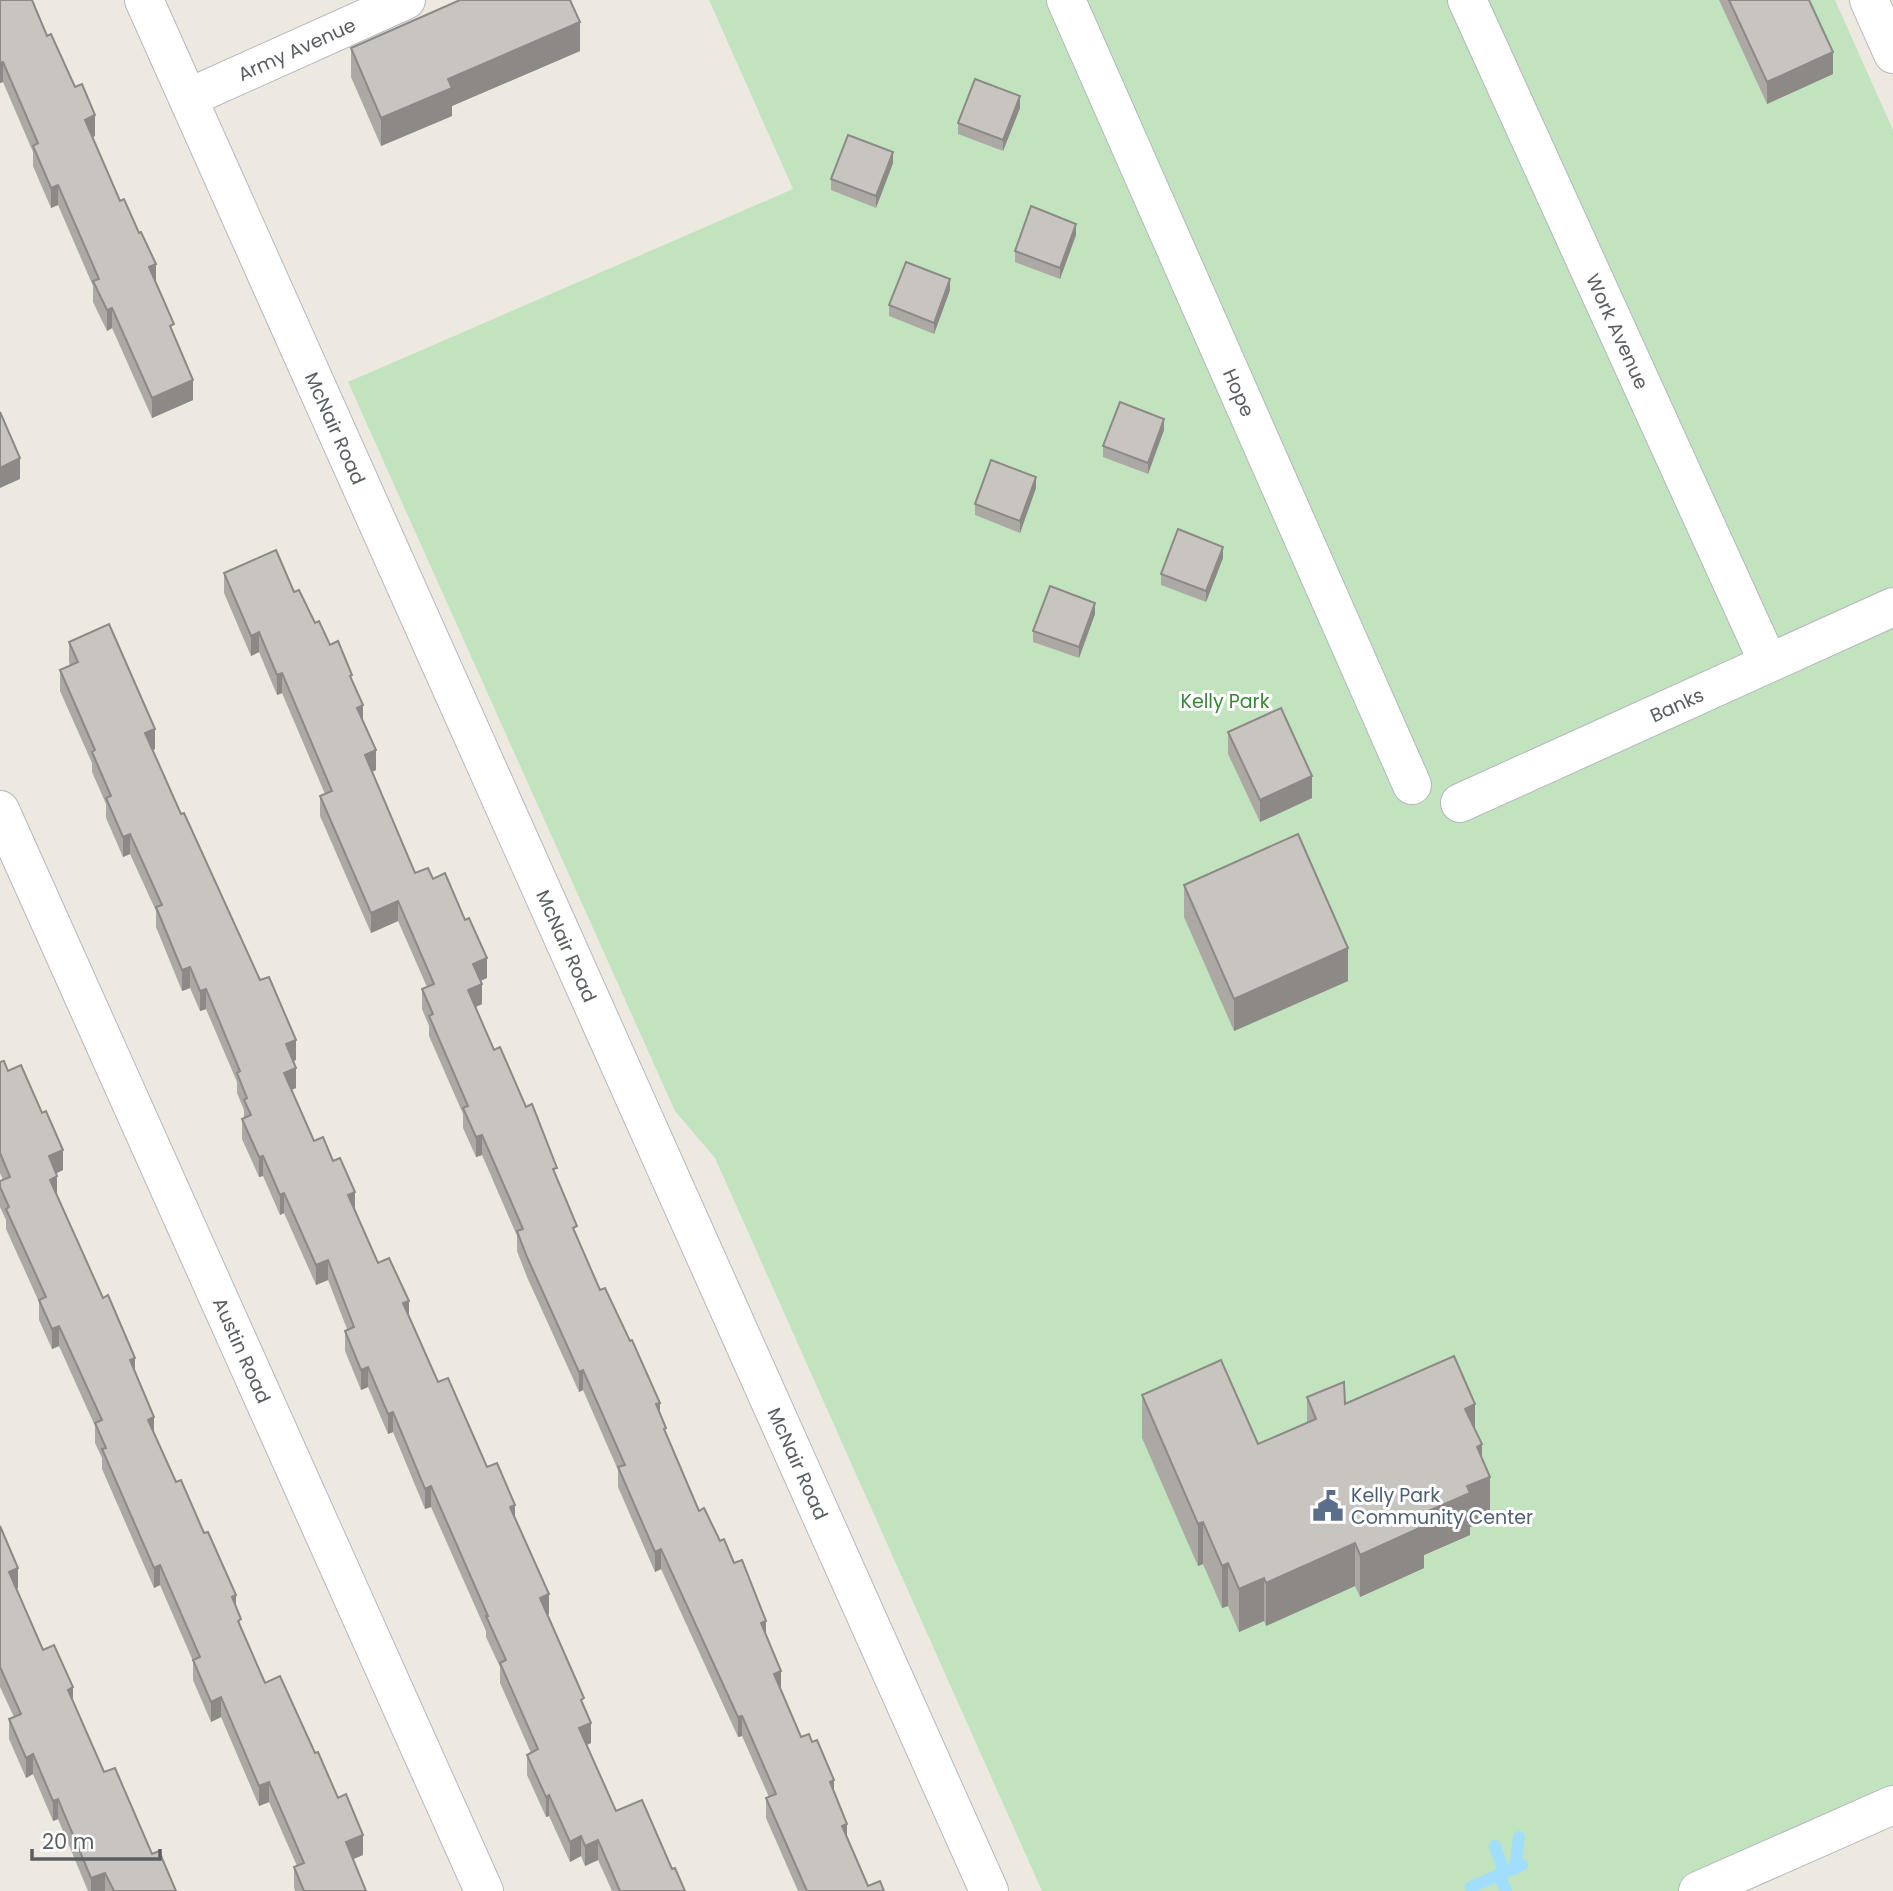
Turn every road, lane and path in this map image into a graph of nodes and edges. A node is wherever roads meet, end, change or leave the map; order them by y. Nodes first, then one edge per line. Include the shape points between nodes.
1 (145, 0) edge
2 (406, 0) edge
3 (1066, 0) edge
4 (1468, 0) edge
5 (1869, 0) edge
6 (1893, 54) edge
7 (188, 97) junction
8 (1893, 607) edge
9 (1768, 662) junction
10 (1412, 785) dead end
11 (1460, 803) dead end
12 (0, 810) edge
13 (1893, 1805) edge
14 (484, 1891) edge
15 (989, 1891) edge
16 (1698, 1891) edge

1 - 7 street, McNair Road
2 - 7 street, Army Avenue
3 - 10 street, Hope
4 - 9 street, Work Avenue
5 - 6 street
7 - 15 street, McNair Road
8 - 9 street, Banks
9 - 11 street, Banks
12 - 14 street, Austin Road
13 - 16 street

